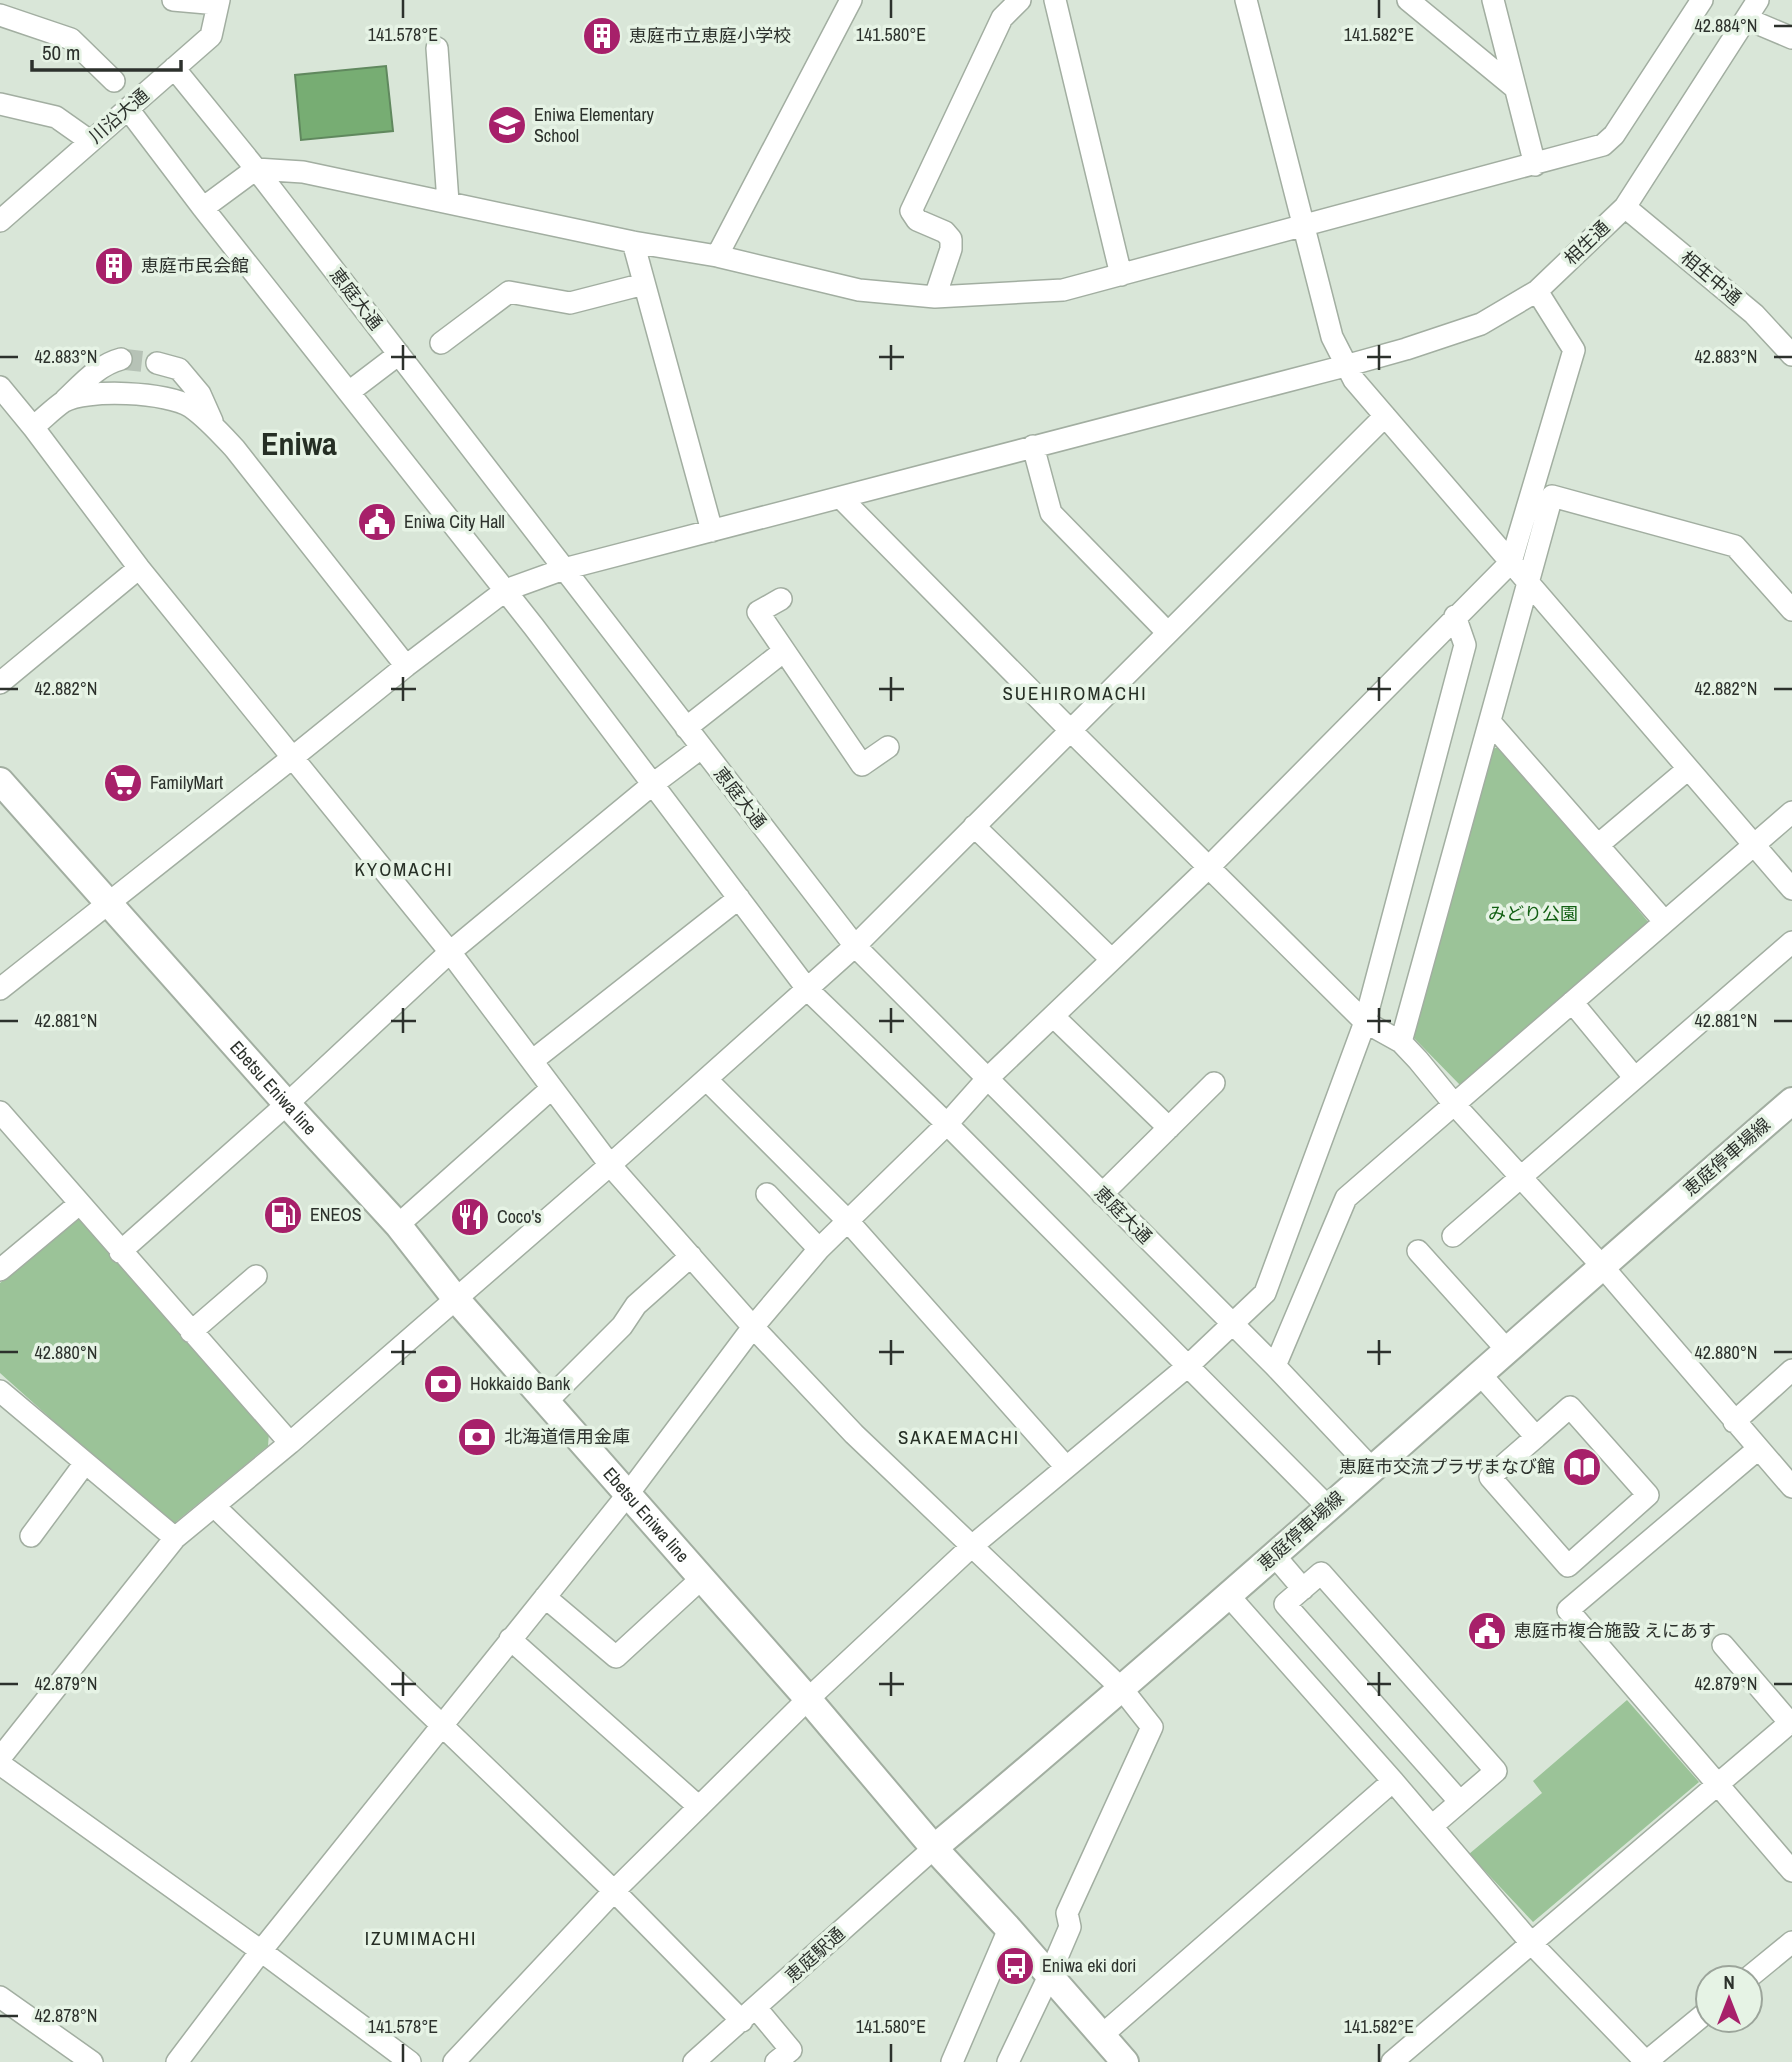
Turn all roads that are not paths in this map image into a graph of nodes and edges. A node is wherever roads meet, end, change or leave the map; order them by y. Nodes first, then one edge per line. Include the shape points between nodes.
1 (173, 0) edge
2 (850, 0) edge
3 (1020, 0) edge
4 (1055, 0) edge
5 (1246, 0) edge
6 (1408, 0) edge
7 (1493, 0) edge
8 (1702, 0) edge
9 (1758, 0) edge
10 (218, 2) edge
11 (0, 15) edge
12 (1747, 19) junction
13 (1792, 38) edge
14 (437, 48) dead end
15 (174, 68) junction
16 (114, 81) dead end
17 (1515, 88) junction
18 (0, 103) edge
19 (128, 109) junction
20 (90, 141) junction
21 (1535, 165) junction
22 (256, 169) junction
23 (448, 202) junction
24 (1625, 207) junction
25 (203, 208) junction
26 (0, 221) edge
27 (1304, 226) junction
28 (633, 242) junction
29 (717, 257) junction
30 (1121, 275) junction
31 (644, 284) junction
32 (1537, 291) junction
33 (935, 297) junction
34 (441, 343) dead end
35 (399, 354) junction
36 (1792, 355) edge
37 (121, 359) tunnel mouth
38 (157, 363) tunnel mouth
39 (1345, 366) junction
40 (0, 387) edge
41 (349, 392) junction
42 (65, 400) junction
43 (1385, 416) junction
44 (33, 427) junction
45 (215, 427) junction
46 (1033, 446) junction
47 (841, 498) junction
48 (712, 531) junction
49 (1511, 562) junction
50 (139, 568) junction
51 (564, 569) junction
52 (1528, 582) junction
53 (506, 590) junction
54 (781, 599) dead end
55 (1792, 610) edge
56 (1455, 616) junction
57 (1167, 632) junction
58 (784, 651) junction
59 (406, 666) junction
60 (0, 682) edge
61 (1490, 722) junction
62 (686, 728) junction
63 (1069, 729) junction
64 (888, 747) dead end
65 (701, 748) junction
66 (292, 758) junction
67 (1688, 769) junction
68 (0, 781) edge
69 (653, 784) junction
70 (1792, 812) edge
71 (974, 826) junction
72 (1598, 845) junction
73 (1753, 846) junction
74 (1208, 868) junction
75 (1792, 889) edge
76 (739, 898) junction
77 (108, 903) junction
78 (1664, 921) junction
79 (1792, 942) edge
80 (855, 946) junction
81 (450, 952) junction
82 (1111, 959) junction
83 (0, 989) edge
84 (808, 989) junction
85 (1572, 1002) junction
86 (1053, 1016) junction
87 (1365, 1022) junction
88 (1401, 1042) junction
89 (532, 1061) junction
90 (1634, 1077) junction
91 (987, 1079) junction
92 (707, 1080) junction
93 (1214, 1083) dead end
94 (552, 1088) junction
95 (1792, 1101) edge
96 (287, 1104) junction
97 (1454, 1104) junction
98 (0, 1112) edge
99 (947, 1124) junction
100 (1169, 1128) junction
101 (610, 1165) junction
102 (1521, 1177) junction
103 (767, 1194) dead end
104 (1102, 1194) junction
105 (79, 1204) junction
106 (847, 1220) junction
107 (398, 1225) junction
108 (1453, 1236) dead end
109 (819, 1249) junction
110 (1418, 1251) dead end
111 (120, 1252) junction
112 (691, 1256) junction
113 (1602, 1265) junction
114 (0, 1270) edge
115 (256, 1276) dead end
116 (456, 1299) junction
117 (1233, 1325) junction
118 (753, 1327) junction
119 (191, 1332) junction
120 (1507, 1350) junction
121 (1188, 1366) junction
122 (1275, 1366) junction
123 (1791, 1373) edge
124 (1480, 1374) junction
125 (0, 1391) edge
126 (547, 1401) junction
127 (1734, 1422) junction
128 (1536, 1437) junction
129 (289, 1443) junction
130 (1758, 1449) junction
131 (85, 1463) junction
132 (1066, 1467) junction
133 (1373, 1469) junction
134 (1792, 1487) edge
135 (628, 1494) junction
136 (214, 1506) junction
137 (1328, 1506) junction
138 (32, 1536) dead end
139 (175, 1538) junction
140 (972, 1546) junction
141 (1274, 1555) junction
142 (702, 1578) junction
143 (1303, 1589) junction
144 (1229, 1596) junction
145 (545, 1597) junction
146 (510, 1639) junction
147 (1723, 1645) dead end
148 (1122, 1689) junction
149 (808, 1699) junction
150 (1791, 1722) edge
151 (441, 1725) junction
152 (0, 1758) edge
153 (0, 1763) edge
154 (1393, 1781) junction
155 (1719, 1786) junction
156 (1460, 1802) junction
157 (699, 1807) junction
158 (1432, 1826) junction
159 (934, 1848) junction
160 (1792, 1871) edge
161 (614, 1891) junction
162 (1009, 1929) junction
163 (1531, 1942) junction
164 (1792, 1942) edge
165 (261, 1951) junction
166 (1764, 1965) edge
167 (1049, 1976) junction
168 (0, 1997) edge
169 (749, 2014) junction
170 (1694, 2023) edge
171 (1101, 2036) junction
172 (92, 2062) edge
173 (177, 2062) edge
174 (410, 2062) edge
175 (454, 2062) edge
176 (694, 2062) edge
177 (776, 2062) edge
178 (952, 2062) edge
179 (1008, 2062) edge
180 (1125, 2062) edge
181 (1392, 2062) edge
182 (1646, 2062) edge

1 - 10 street
2 - 29 street
3 - 33 street via 1002,18 911,211 917,220 951,239
4 - 30 street
5 - 27 street
6 - 17 street
7 - 17 street
8 - 21 street via 1614,135 1603,145
9 - 12 street, 相生通
10 - 15 street, 川沿大通 via 211,36
11 - 16 street via 71,39
12 - 13 street
12 - 24 street, 相生通
14 - 23 street
15 - 19 street, 川沿大通
15 - 22 street, 恵庭大通
17 - 21 street
18 - 20 street via 56,117
19 - 20 street, 川沿大通
19 - 25 street
20 - 26 street, 川沿大通
21 - 27 street
22 - 23 street via 303,172
22 - 25 street
22 - 35 street, 恵庭大通
23 - 28 street
24 - 32 street, 相生通
24 - 36 street, 相生中通 via 1754,314
25 - 41 street
27 - 30 street
27 - 39 street via 1332,337
28 - 29 street
28 - 31 street
29 - 33 street via 859,290
30 - 33 street via 1063,290
31 - 34 street via 570,303 509,292
31 - 48 street
32 - 39 street, 相生通 via 1481,324
32 - 49 street via 1574,350
35 - 41 street
35 - 51 street, 恵庭大通
37 - 42 street via 94,373
38 - 45 street via 178,369 200,394
39 - 43 street
39 - 46 street, 相生通
40 - 44 street
41 - 53 street
42 - 44 street
42 - 45 street via 111,393 163,397 189,406
43 - 49 street
43 - 57 street
44 - 50 street
45 - 59 street
46 - 47 street, 相生通
46 - 57 street via 1051,513
47 - 48 street, 相生通
47 - 63 street
48 - 51 street, 相生通
49 - 52 street
49 - 56 street
50 - 60 street
50 - 66 street
51 - 53 street, 相生通
51 - 62 street, 恵庭大通
52 - 55 street via 1552,496 1735,546
52 - 61 street
52 - 67 street
53 - 59 street, 相生通
53 - 69 street
54 - 58 street via 758,612
56 - 74 street
56 - 87 street via 1465,645
57 - 63 street
58 - 62 street
58 - 64 street via 862,765
59 - 66 street, 相生通
61 - 72 street
61 - 88 street
62 - 65 street, 恵庭大通
63 - 71 street
63 - 74 street
65 - 69 street
65 - 80 street, 恵庭大通
66 - 77 street, 相生通
66 - 81 street
67 - 72 street
67 - 73 street
68 - 77 main road, Ebetsu Eniwa line
69 - 76 street
69 - 81 street
70 - 73 street
71 - 80 street
71 - 82 street
72 - 78 street
73 - 75 street
73 - 78 street
74 - 82 street
74 - 87 street
76 - 84 street
76 - 89 street
77 - 83 street, 相生通
77 - 96 main road, Ebetsu Eniwa line
78 - 85 street
79 - 90 street
80 - 84 street
80 - 91 street, 恵庭大通
81 - 89 street
81 - 96 street
82 - 86 street
84 - 92 street
84 - 99 street
85 - 90 street
85 - 97 street
86 - 91 street
86 - 100 street
87 - 88 street
87 - 117 street via 1265,1293
88 - 97 street
89 - 94 street
90 - 102 street
91 - 99 street
91 - 104 street, 恵庭大通
92 - 101 street
92 - 106 street
93 - 100 street
94 - 101 street
94 - 107 street
95 - 113 main road, 恵庭停車場線
96 - 107 main road, Ebetsu Eniwa line
96 - 111 street
97 - 102 street
97 - 122 street via 1346,1198
98 - 105 street
99 - 106 street
99 - 121 street
100 - 104 street
101 - 112 street
101 - 116 street
102 - 108 street
102 - 113 street
103 - 109 street
104 - 117 street, 恵庭大通
105 - 111 street
105 - 114 street
106 - 109 street
106 - 132 street
107 - 116 main road, Ebetsu Eniwa line
109 - 118 street
110 - 120 street
111 - 119 street
112 - 118 street
112 - 126 street via 636,1305 622,1326
113 - 120 main road, 恵庭停車場線
113 - 127 street
115 - 119 street
116 - 126 main road, Ebetsu Eniwa line
116 - 129 street
117 - 121 street
117 - 122 street, 恵庭大通
118 - 135 street
118 - 140 street via 853,1434
119 - 129 street
120 - 124 main road, 恵庭停車場線
121 - 132 street
121 - 137 street
122 - 133 street, 恵庭大通
123 - 127 street
124 - 128 street
124 - 133 main road, 恵庭停車場線
125 - 131 street
126 - 135 main road, Ebetsu Eniwa line
127 - 130 street
128 - 128 street via 1570,1407 1648,1495 1568,1566 1490,1477
129 - 136 street
130 - 134 street
130 - 155 street via 1567,1611
131 - 138 street
131 - 139 street
132 - 140 street
133 - 137 main road, 恵庭停車場線
135 - 142 main road, Ebetsu Eniwa line
135 - 145 street
136 - 139 street
136 - 151 street
137 - 141 main road, 恵庭停車場線
139 - 152 street
140 - 148 street
140 - 149 street
141 - 143 street
141 - 144 main road, 恵庭停車場線
142 - 145 street via 616,1657
142 - 149 main road, Ebetsu Eniwa line
143 - 156 street via 1285,1604
143 - 156 street via 1321,1573 1496,1771
144 - 148 main road, 恵庭停車場線
144 - 154 street
145 - 146 street
146 - 151 street
146 - 157 street
147 - 150 street
148 - 159 main road, 恵庭停車場線
148 - 167 street via 1152,1727 1067,1913 1070,1927
149 - 157 street
149 - 159 main road, Ebetsu Eniwa line
150 - 155 street
151 - 161 street
151 - 165 street
153 - 165 street
154 - 158 street
154 - 171 street
155 - 160 street
155 - 163 street
156 - 158 street
157 - 161 street
158 - 163 street
159 - 162 main road, Ebetsu Eniwa line
159 - 169 street, 恵庭駅通
161 - 169 street
161 - 175 street
162 - 167 main road, Ebetsu Eniwa line
162 - 178 street
163 - 181 street
163 - 182 street
164 - 166 street
165 - 173 street
165 - 174 street
167 - 171 main road, Ebetsu Eniwa line
167 - 179 street
168 - 172 street
169 - 176 street, 恵庭駅通
169 - 177 street via 791,2050
170 - 182 street
171 - 180 main road, Ebetsu Eniwa line

